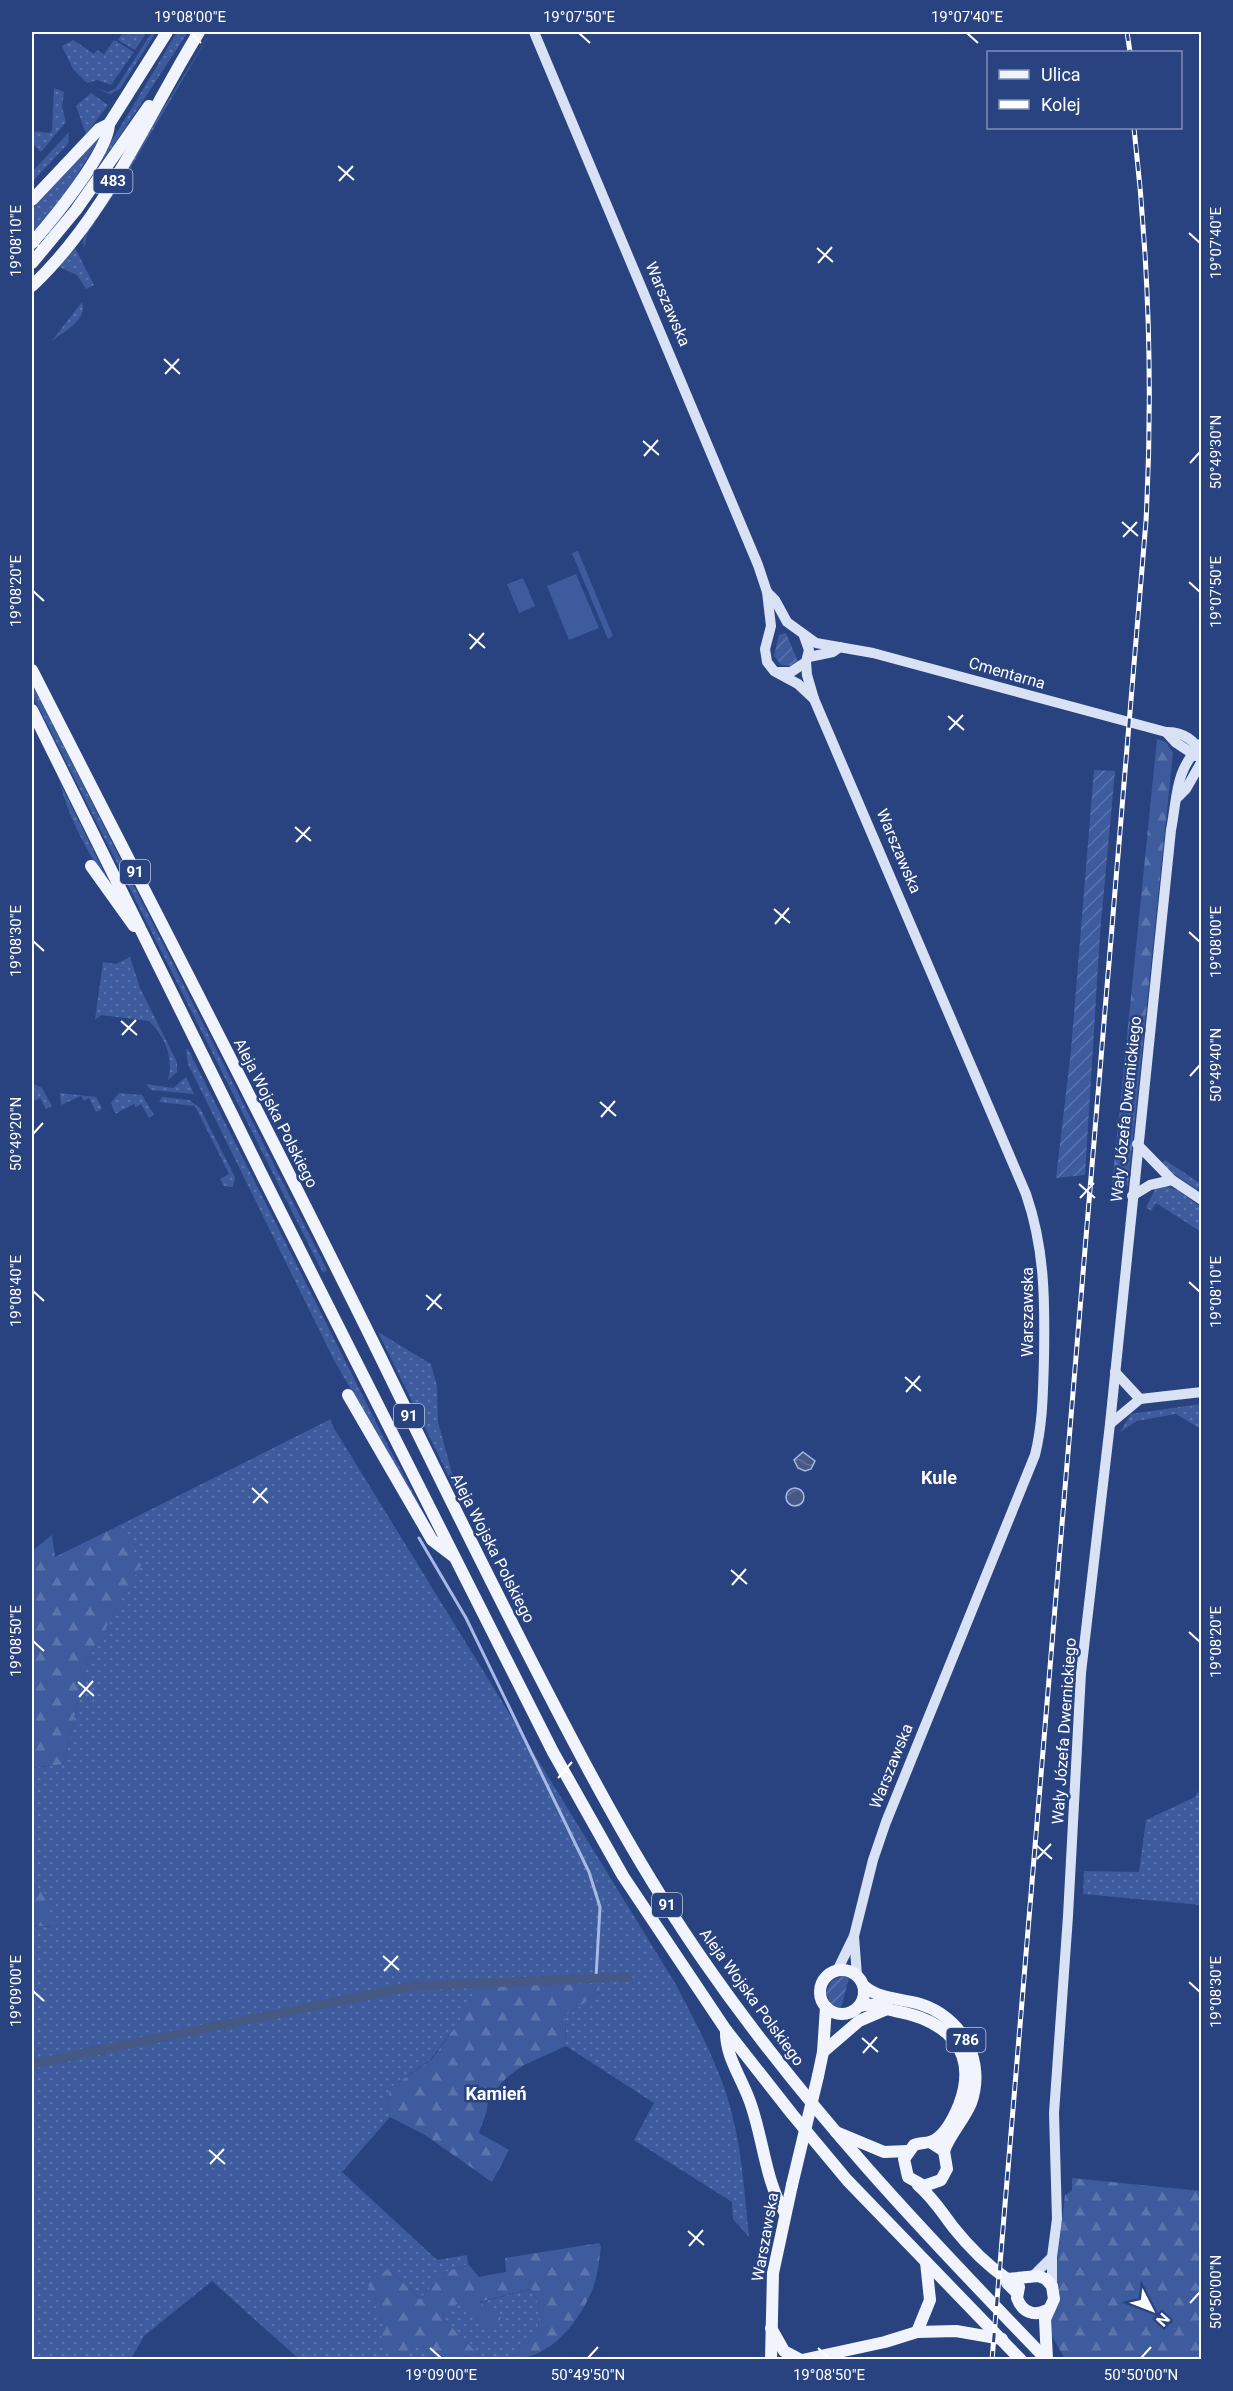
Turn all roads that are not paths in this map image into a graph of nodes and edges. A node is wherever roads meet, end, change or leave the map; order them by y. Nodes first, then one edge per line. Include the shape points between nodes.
1 (167, 32) edge
2 (199, 32) edge
3 (534, 32) edge
4 (174, 73) junction
5 (109, 124) junction
6 (32, 201) edge
7 (32, 243) edge
8 (32, 263) edge
9 (32, 286) edge
10 (767, 592) junction
11 (800, 632) junction
12 (770, 633) junction
13 (840, 647) junction
14 (808, 659) junction
15 (32, 670) edge
16 (774, 671) junction
17 (814, 699) junction
18 (32, 710) edge
19 (1199, 753) edge
20 (91, 866) dead end
21 (150, 948) junction
22 (1137, 1144) junction
23 (1172, 1180) junction
24 (1132, 1196) junction
25 (1202, 1200) edge
26 (1115, 1372) junction
27 (1202, 1392) edge
28 (348, 1395) dead end
29 (1140, 1399) junction
30 (1110, 1424) junction
31 (456, 1559) junction
32 (854, 1936) junction
33 (837, 1971) junction
34 (861, 1981) junction
35 (860, 2006) junction
36 (826, 2007) junction
37 (887, 2009) junction
38 (845, 2014) junction
39 (726, 2030) junction
40 (827, 2048) junction
41 (832, 2130) junction
42 (930, 2142) junction
43 (908, 2151) junction
44 (944, 2151) junction
45 (941, 2180) junction
46 (918, 2185) junction
47 (941, 2207) junction
48 (785, 2213) junction
49 (1052, 2257) junction
50 (927, 2262) junction
51 (1030, 2277) junction
52 (1007, 2279) junction
53 (1052, 2286) junction
54 (1017, 2294) junction
55 (1047, 2310) junction
56 (770, 2327) junction
57 (917, 2332) junction
58 (1002, 2340) junction
59 (1047, 2359) edge
60 (771, 2360) edge
61 (802, 2360) edge
62 (1021, 2360) edge

1 - 5 main road, 483
2 - 4 main road, 483
3 - 10 street, Warszawska via 731,496
4 - 8 main road, 483 via 76,210
4 - 9 main road, 483 via 100,204
5 - 6 main road, 483 via 99,129
5 - 7 main road via 109,135 86,171
10 - 11 street, Warszawska via 787,622
10 - 12 street, Warszawska
11 - 12 street via 783,627
11 - 13 street, Cmentarna via 816,643
11 - 14 street via 808,642
12 - 16 street via 765,656
13 - 14 street, Cmentarna
13 - 19 street, Cmentarna via 1177,732
14 - 16 street via 791,672
14 - 17 street, Warszawska via 807,675
15 - 41 main road, Aleja Wojska Polskiego / 91 via 595,1784 700,1957
16 - 17 street, Warszawska via 798,684
17 - 32 street, Warszawska via 1026,1194 1038,1233 1045,1281 1043,1412 1035,1455 886,1822
18 - 21 main road, 91
19 - 22 street, Wały Józefa Dwernickiego via 1176,785
20 - 21 main road
21 - 31 main road, 91
22 - 23 street
22 - 24 street, Wały Józefa Dwernickiego
23 - 24 street via 1150,1185
23 - 25 street
24 - 26 street, Wały Józefa Dwernickiego
26 - 29 street
26 - 30 street, Wały Józefa Dwernickiego
27 - 29 street
28 - 31 main road via 432,1540
29 - 30 street
30 - 49 street, Wały Józefa Dwernickiego via 1081,1673 1054,2113 1057,2219
31 - 39 main road, 91 via 586,1815
32 - 33 street, Warszawska
32 - 34 street, Warszawska
33 - 34 main road via 844,1970
33 - 36 main road via 827,1976 821,1987
34 - 35 main road via 865,1993
34 - 44 main road, 786 via 873,1993 942,2014 967,2042 976,2069 974,2092
35 - 37 main road via 878,2004
35 - 38 main road
36 - 38 main road
36 - 40 main road, Warszawska
37 - 40 main road via 859,2021
37 - 42 main road via 934,2022 951,2037 963,2060 964,2085 956,2112 943,2133
38 - 40 main road, Warszawska
39 - 48 main road via 726,2047 753,2108 773,2195
39 - 50 main road via 848,2180
40 - 48 main road, Warszawska, bridge
41 - 43 main road via 884,2152
41 - 59 main road, Aleja Wojska Polskiego via 919,2228
42 - 43 main road via 919,2143
42 - 44 main road
43 - 46 main road via 905,2172
44 - 45 main road via 947,2169
45 - 46 main road
45 - 47 main road
46 - 47 main road
47 - 52 main road via 979,2256
48 - 56 main road, Warszawska via 773,2272
49 - 51 street
49 - 53 street, Wały Józefa Dwernickiego
50 - 57 main road via 930,2300
50 - 58 main road
51 - 52 main road
51 - 53 main road via 1046,2279
51 - 54 main road via 1020,2284
52 - 54 main road
53 - 55 main road via 1054,2299
54 - 55 main road via 1019,2303 1029,2312
55 - 59 main road
56 - 60 main road, Warszawska
56 - 61 main road via 784,2351
57 - 58 main road via 956,2331
57 - 61 main road
58 - 62 main road

